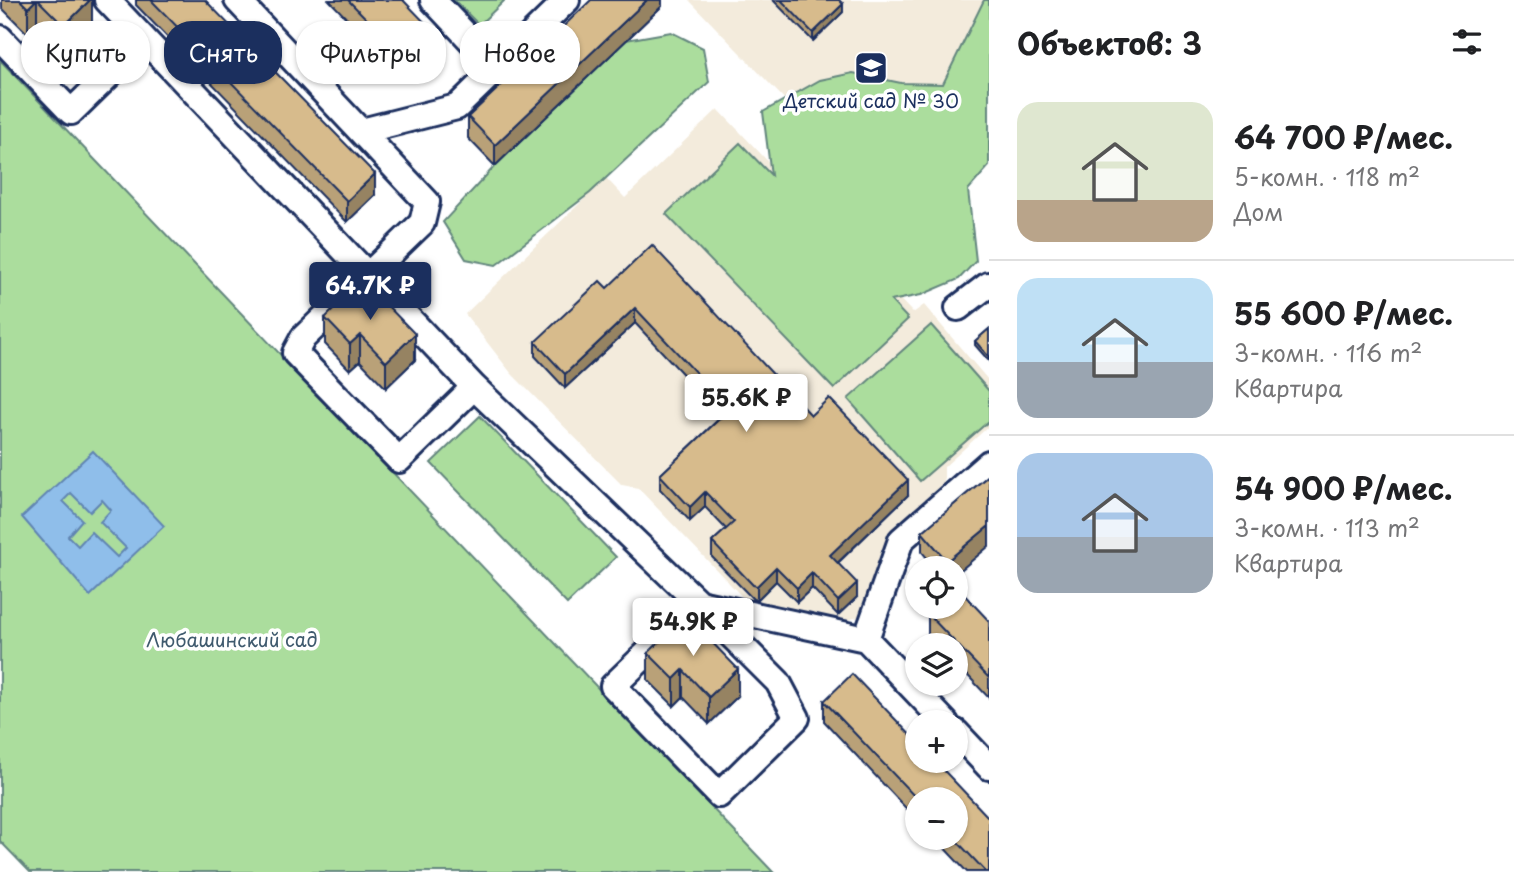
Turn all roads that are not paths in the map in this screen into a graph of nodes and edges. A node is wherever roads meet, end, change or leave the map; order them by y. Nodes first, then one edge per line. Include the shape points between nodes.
1 (107, 0) edge
2 (237, 0) edge
3 (433, 0) edge
4 (567, 0) edge
5 (127, 21) edge
6 (545, 21) edge
7 (460, 29) edge
8 (0, 38) edge
9 (150, 45) edge
10 (21, 60) edge
11 (45, 84) edge
12 (99, 84) edge
13 (481, 84) edge
14 (362, 131) junction
15 (368, 274) junction
16 (989, 287) edge
17 (958, 308) dead end
18 (474, 387) junction
19 (989, 463) edge
20 (699, 603) junction
21 (866, 639) junction
22 (934, 710) edge
23 (968, 745) edge
24 (989, 767) edge

1 - 5 lane
2 - 14 lane
3 - 7 lane
4 - 6 lane
8 - 10 lane
9 - 15 lane
11 - 12 lane via 71,111
13 - 14 lane via 457,107
14 - 15 lane via 427,202 422,223
15 - 18 lane
15 - 18 lane via 303,338 295,353 399,460
16 - 17 lane
18 - 20 lane
19 - 21 lane via 901,540
20 - 20 lane via 613,686 719,795 797,718 778,682
20 - 21 lane
21 - 22 lane
23 - 24 lane

